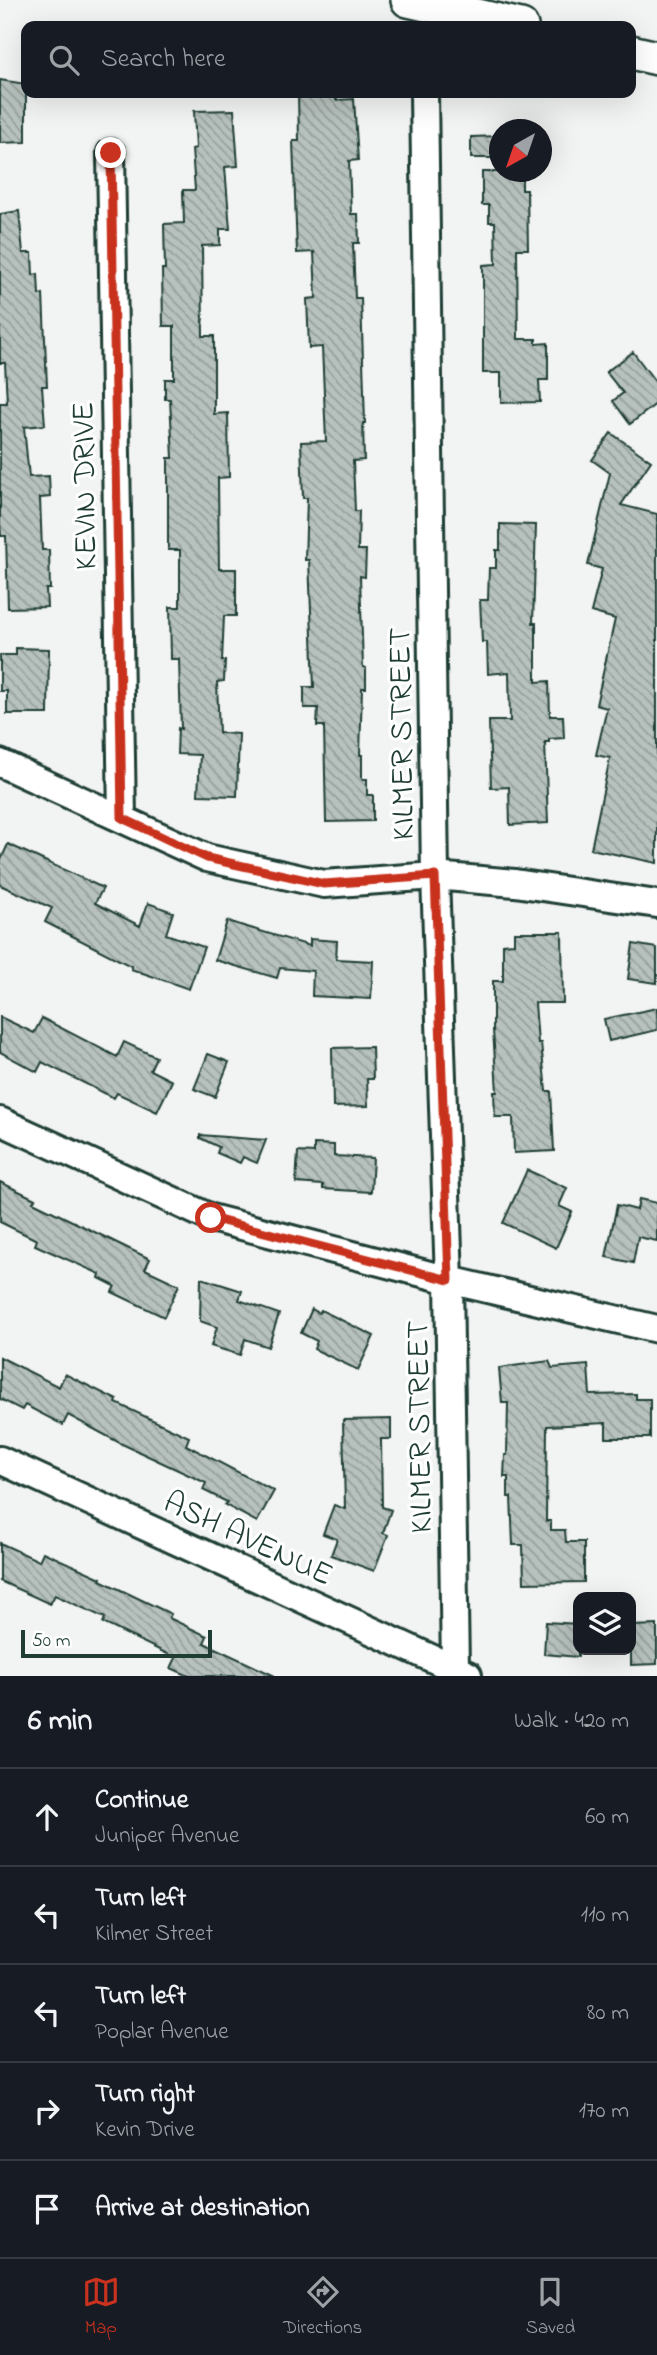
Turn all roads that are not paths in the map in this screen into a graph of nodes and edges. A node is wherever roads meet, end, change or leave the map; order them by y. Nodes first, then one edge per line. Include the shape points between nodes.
1 (420, 7) edge
2 (494, 21) edge
3 (636, 53) edge
4 (657, 58) edge
5 (424, 98) edge
6 (111, 153) dead end
7 (0, 763) edge
8 (122, 818) junction
9 (435, 876) junction
10 (657, 904) edge
11 (0, 1121) edge
12 (449, 1280) junction
13 (657, 1329) edge
14 (0, 1460) edge
15 (462, 1672) edge

1 - 2 main road
3 - 4 main road
5 - 9 street, KILMER STREET
6 - 8 street, KEVIN DRIVE
7 - 8 street
8 - 9 street via 207,858 324,884
9 - 10 street
9 - 12 street, KILMER STREET
11 - 12 street via 211,1218
12 - 13 street
12 - 15 street, KILMER STREET
14 - 15 street, ASH AVENUE

